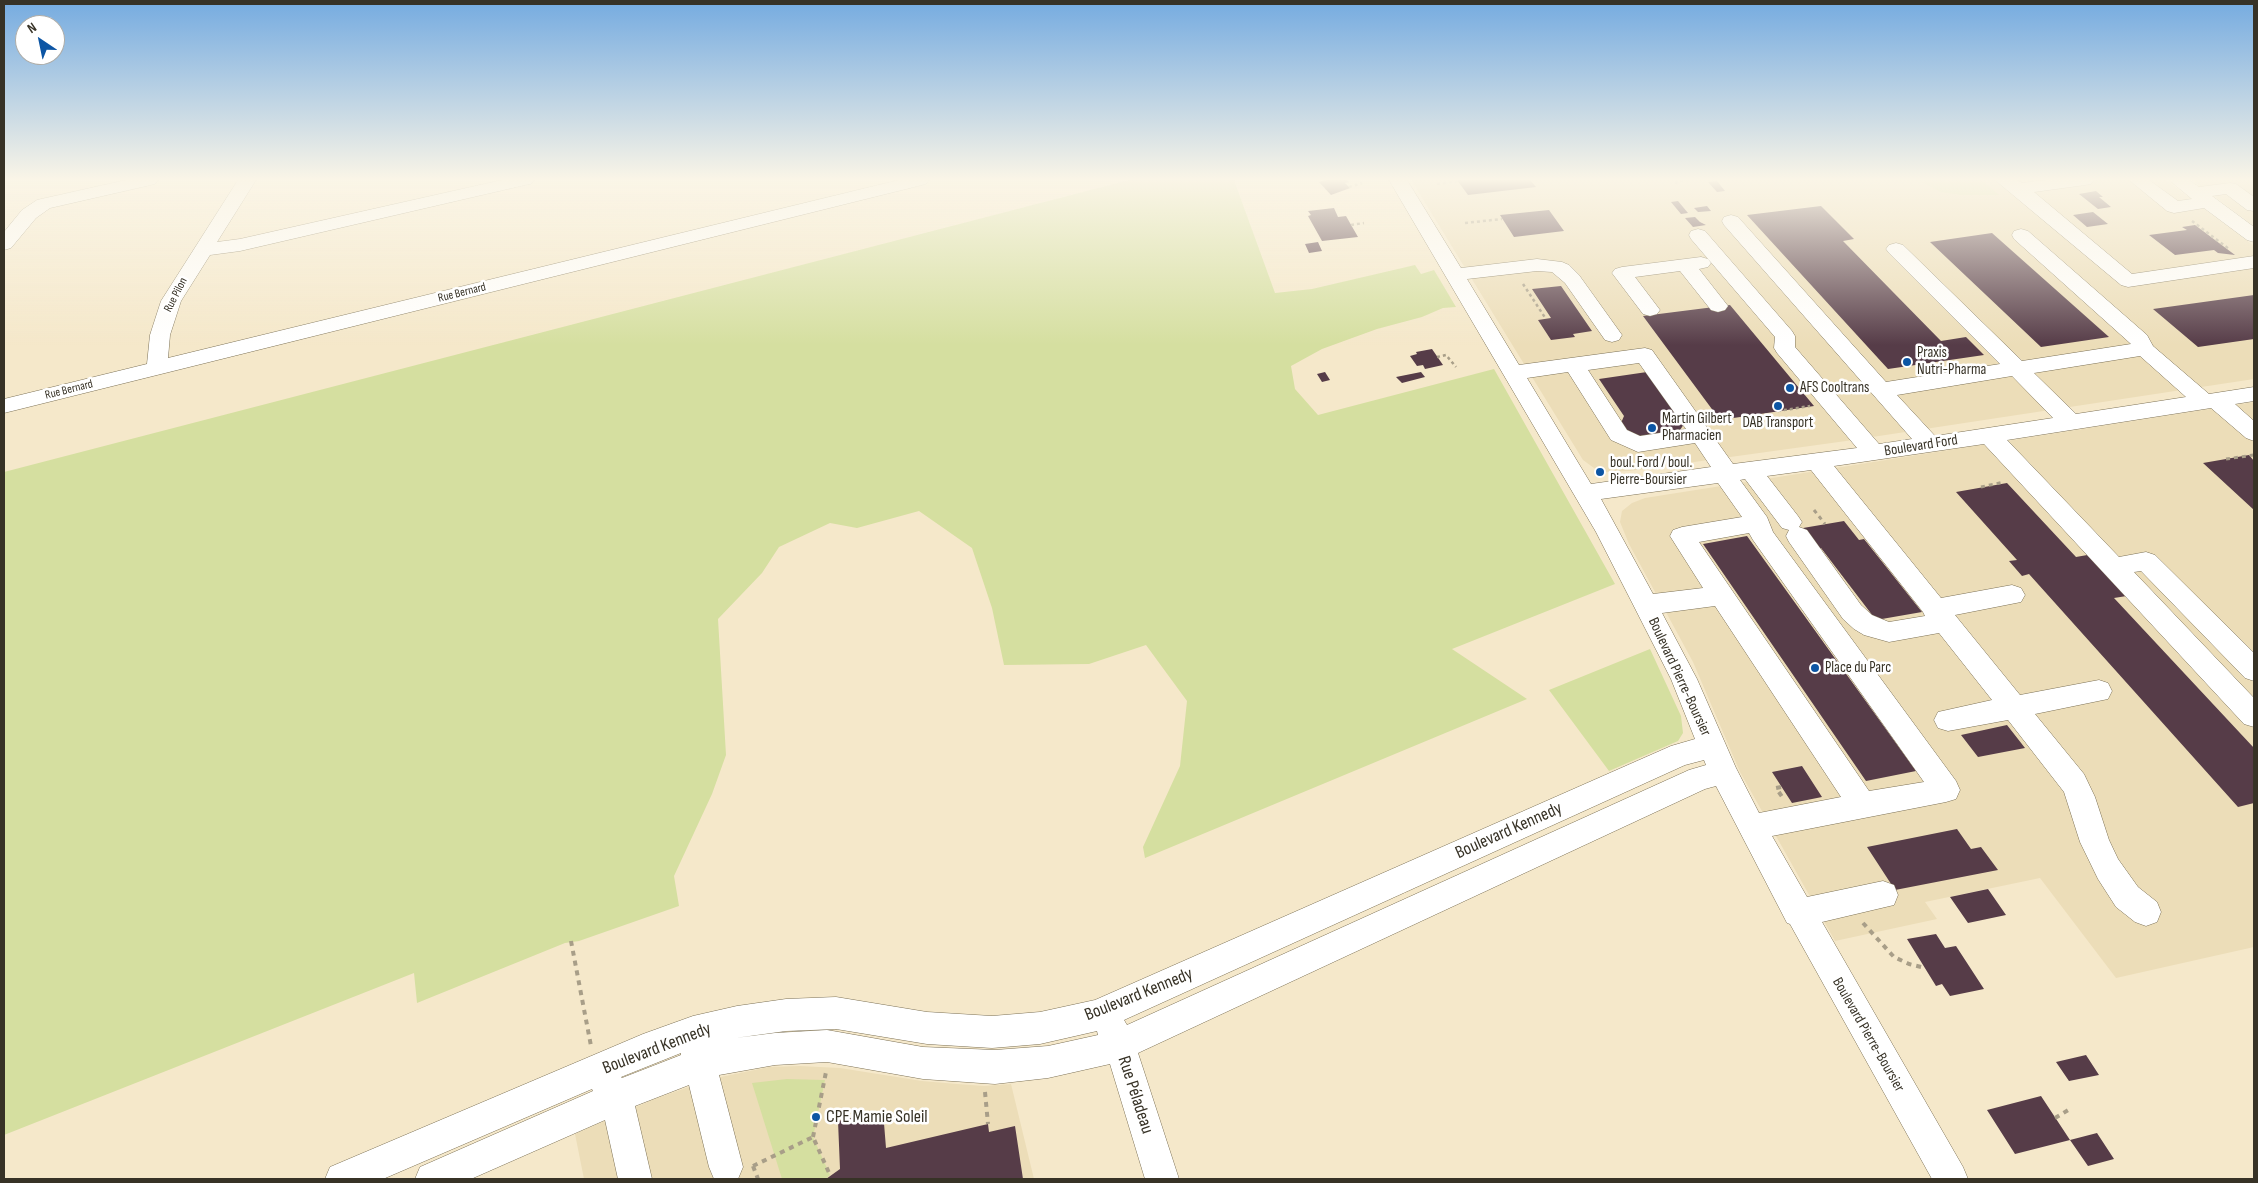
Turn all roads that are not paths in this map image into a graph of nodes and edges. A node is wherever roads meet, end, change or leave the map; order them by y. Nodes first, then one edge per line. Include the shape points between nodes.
1 (212, 235) edge
2 (283, 235) edge
3 (696, 235) edge
4 (1431, 235) edge
5 (1698, 235) dead end
6 (1743, 235) edge
7 (2021, 235) dead end
8 (2073, 235) edge
9 (1896, 249) dead end
10 (202, 250) junction
11 (1720, 260) junction
12 (2254, 262) edge
13 (1684, 265) junction
14 (1455, 275) junction
15 (1718, 306) dead end
16 (1650, 310) dead end
17 (1612, 335) dead end
18 (2144, 348) junction
19 (1574, 365) junction
20 (157, 368) junction
21 (2017, 368) junction
22 (1514, 373) junction
23 (1881, 390) junction
24 (2254, 394) edge
25 (2210, 401) junction
26 (4, 406) edge
27 (2072, 423) junction
28 (2254, 433) edge
29 (1701, 434) junction
30 (1989, 435) junction
31 (1929, 444) junction
32 (1874, 453) junction
33 (1817, 461) junction
34 (1739, 472) junction
35 (1586, 493) junction
36 (1759, 523) junction
37 (2112, 567) junction
38 (1722, 595) junction
39 (2012, 595) dead end
40 (1646, 606) junction
41 (1926, 618) junction
42 (2254, 670) edge
43 (2099, 691) dead end
44 (2013, 707) junction
45 (2254, 716) edge
46 (1948, 720) dead end
47 (1718, 760) junction
48 (1862, 806) junction
49 (1751, 827) junction
50 (1423, 869) junction
51 (1883, 895) dead end
52 (1442, 897) junction
53 (2146, 912) dead end
54 (1798, 913) junction
55 (1105, 1012) junction
56 (693, 1032) junction
57 (1119, 1045) junction
58 (699, 1064) junction
59 (602, 1075) junction
60 (741, 1167) road end
61 (342, 1179) edge
62 (432, 1179) edge
63 (635, 1179) edge
64 (1162, 1179) edge
65 (1951, 1179) edge

1 - 10 street, Rue Pilon
2 - 10 street
3 - 20 street, Rue Bernard
4 - 14 street, Boulevard Pierre-Boursier
5 - 11 street
6 - 23 street
7 - 18 street via 2140,340
8 - 12 street via 2128,281
9 - 21 street
10 - 20 street, Rue Pilon via 166,312
11 - 13 street
11 - 32 street via 1785,336 1784,348
13 - 15 street
13 - 16 street via 1622,273
14 - 17 street via 1537,265 1555,266 1572,279
14 - 22 street, Boulevard Pierre-Boursier
18 - 21 street
18 - 25 street
19 - 22 street
19 - 29 street via 1619,435 1638,444
19 - 29 street via 1645,355
20 - 26 street, Rue Bernard
21 - 23 street
21 - 27 street
22 - 35 street, Boulevard Pierre-Boursier
23 - 31 street
24 - 25 street, Boulevard Ford
25 - 27 street, Boulevard Ford
25 - 28 street
27 - 30 street, Boulevard Ford
29 - 34 street via 1720,460
30 - 31 street, Boulevard Ford
30 - 37 street
31 - 32 street, Boulevard Ford
32 - 33 street, Boulevard Ford
33 - 34 street, Boulevard Ford
33 - 41 street
34 - 35 street, Boulevard Ford
34 - 36 street via 1731,485
34 - 41 street via 1794,529 1852,612 1863,622 1889,632
35 - 40 street, Boulevard Pierre-Boursier
36 - 38 street via 1682,536
36 - 48 street via 1761,534 1946,790
37 - 42 street via 2146,562
37 - 45 street
38 - 40 street
38 - 48 street
39 - 41 street
40 - 47 street, Boulevard Pierre-Boursier via 1684,679
41 - 44 street
43 - 44 street
44 - 46 street
44 - 53 street via 2074,783 2108,869 2127,897
47 - 49 street, Boulevard Pierre-Boursier
47 - 50 street, Boulevard Kennedy via 1681,754
47 - 52 street, Boulevard Kennedy via 1699,778
48 - 49 street
49 - 54 street, Boulevard Pierre-Boursier
50 - 52 street
50 - 55 street, Boulevard Kennedy
51 - 54 street
52 - 57 street, Boulevard Kennedy
54 - 65 street, Boulevard Pierre-Boursier
55 - 56 street, Boulevard Kennedy via 1040,1028 992,1032 927,1028 836,1013 764,1017
55 - 57 street, Rue Péladeau
56 - 58 street
56 - 59 street, Boulevard Kennedy via 655,1046
57 - 58 street, Boulevard Kennedy via 1048,1062 994,1067 923,1063 827,1046 753,1052
57 - 64 street, Rue Péladeau
58 - 59 street, Boulevard Kennedy
58 - 60 street
59 - 61 street, Boulevard Kennedy
59 - 62 street, Boulevard Kennedy
59 - 63 street via 621,1113

